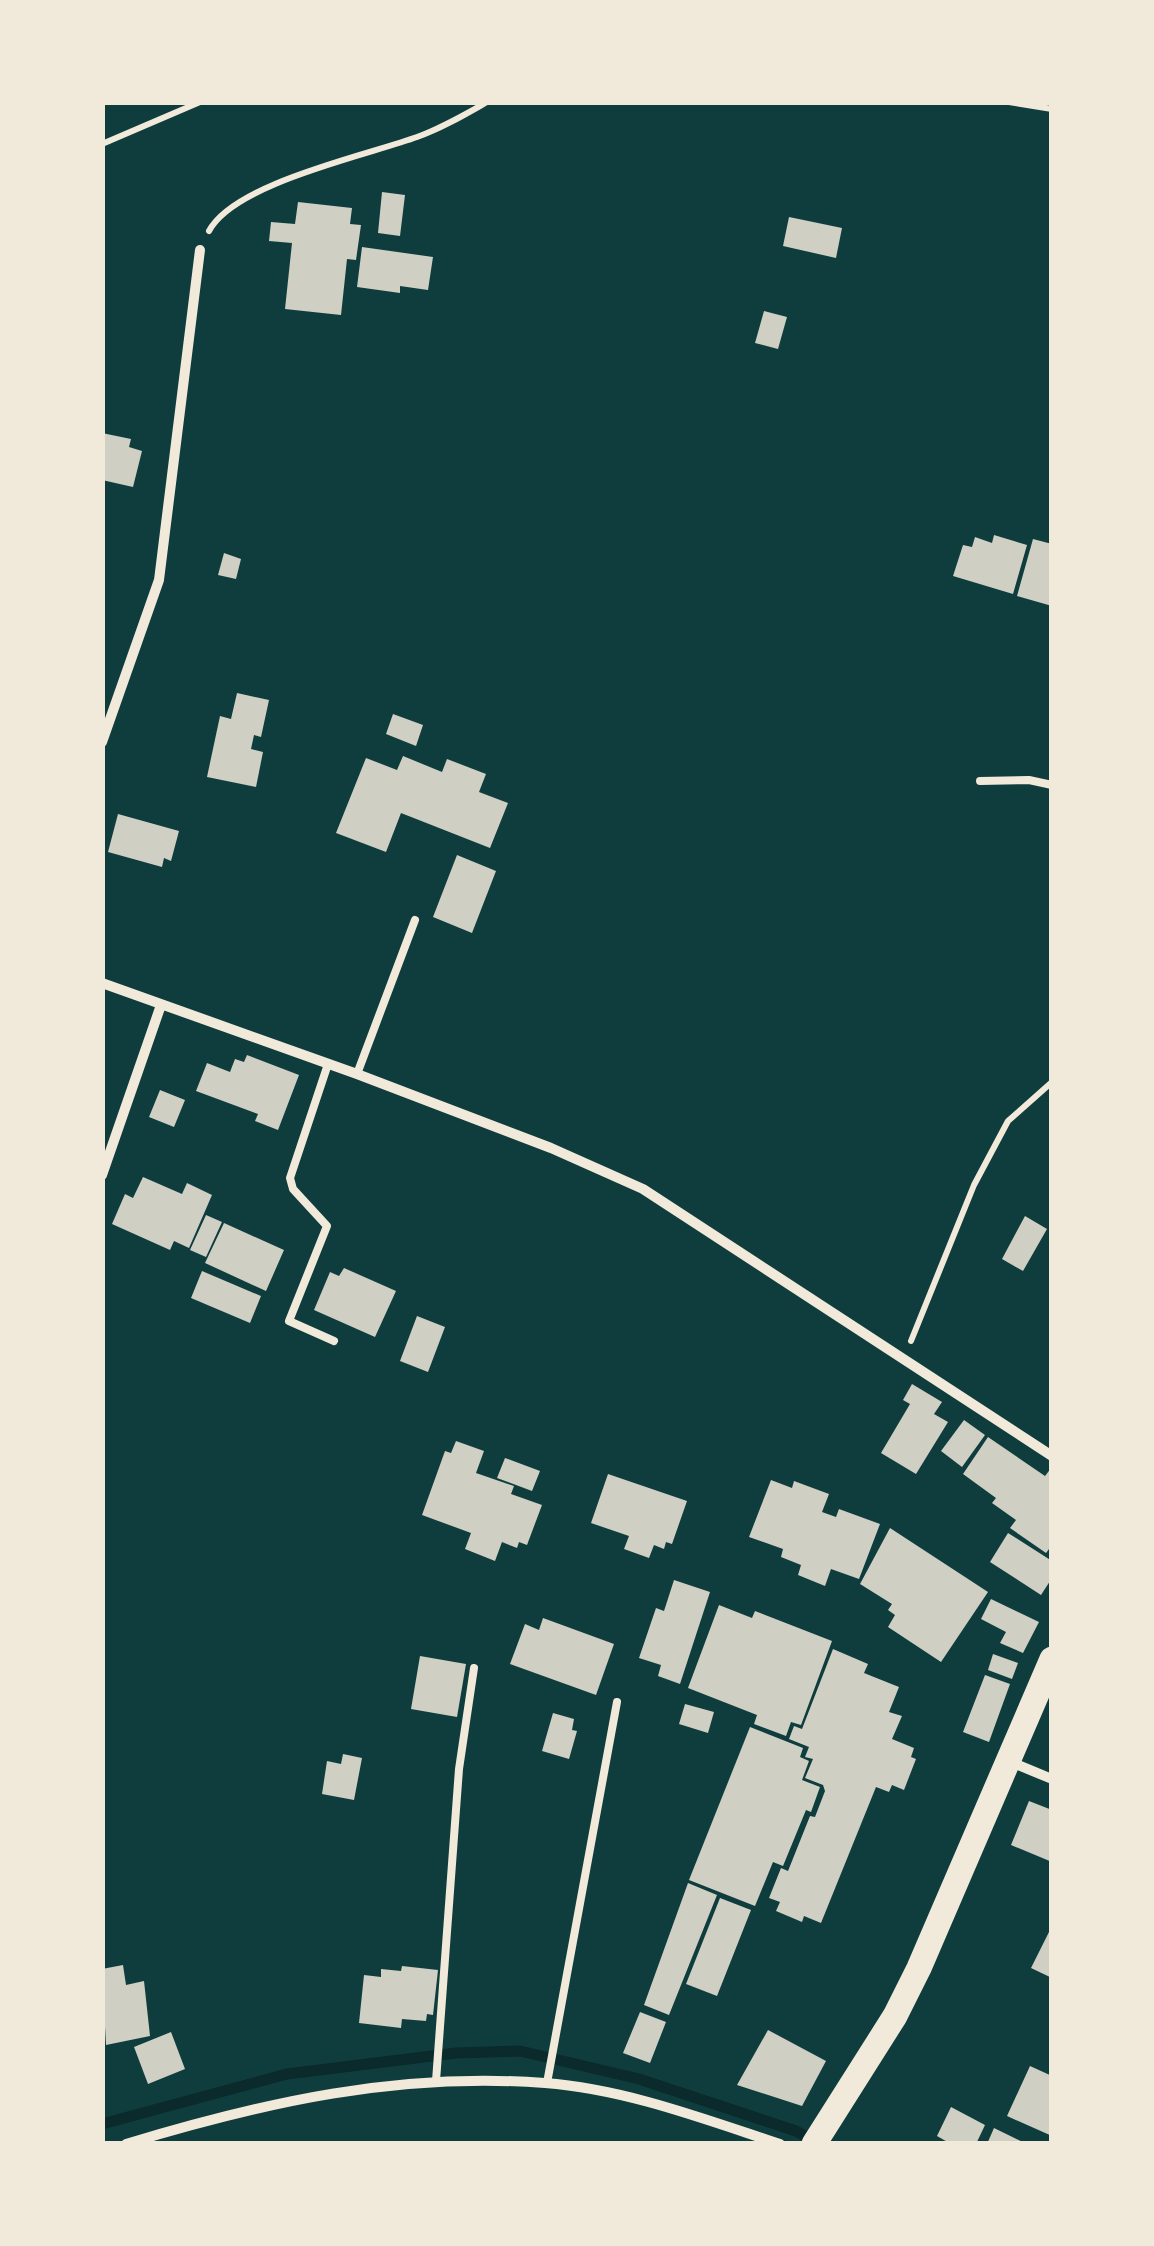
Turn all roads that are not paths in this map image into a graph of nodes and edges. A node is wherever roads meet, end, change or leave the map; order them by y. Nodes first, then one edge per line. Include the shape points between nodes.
1 (200, 250) road end
2 (102, 742) edge
3 (980, 781) dead end
4 (1052, 784) edge
5 (415, 920) dead end
6 (102, 984) edge
7 (162, 1004) junction
8 (328, 1064) junction
9 (357, 1074) junction
10 (102, 1176) edge
11 (334, 1340) dead end
12 (1052, 1456) edge
13 (1052, 1659) edge
14 (474, 1668) dead end
15 (616, 1702) dead end
16 (1009, 1761) junction
17 (1052, 1779) edge
18 (436, 2080) junction
19 (548, 2083) junction
20 (126, 2144) edge
21 (780, 2144) edge
22 (814, 2144) edge

1 - 2 street via 159,580
3 - 4 lane
5 - 9 lane
6 - 7 street
7 - 8 street
7 - 10 street
8 - 9 street
8 - 11 lane via 290,1178 327,1226 289,1321
9 - 12 street via 643,1189
13 - 16 main road
14 - 18 lane via 459,1768
15 - 19 lane
16 - 17 street
16 - 22 main road via 895,2016
18 - 19 street
18 - 20 street via 255,2105
19 - 21 street via 662,2105

